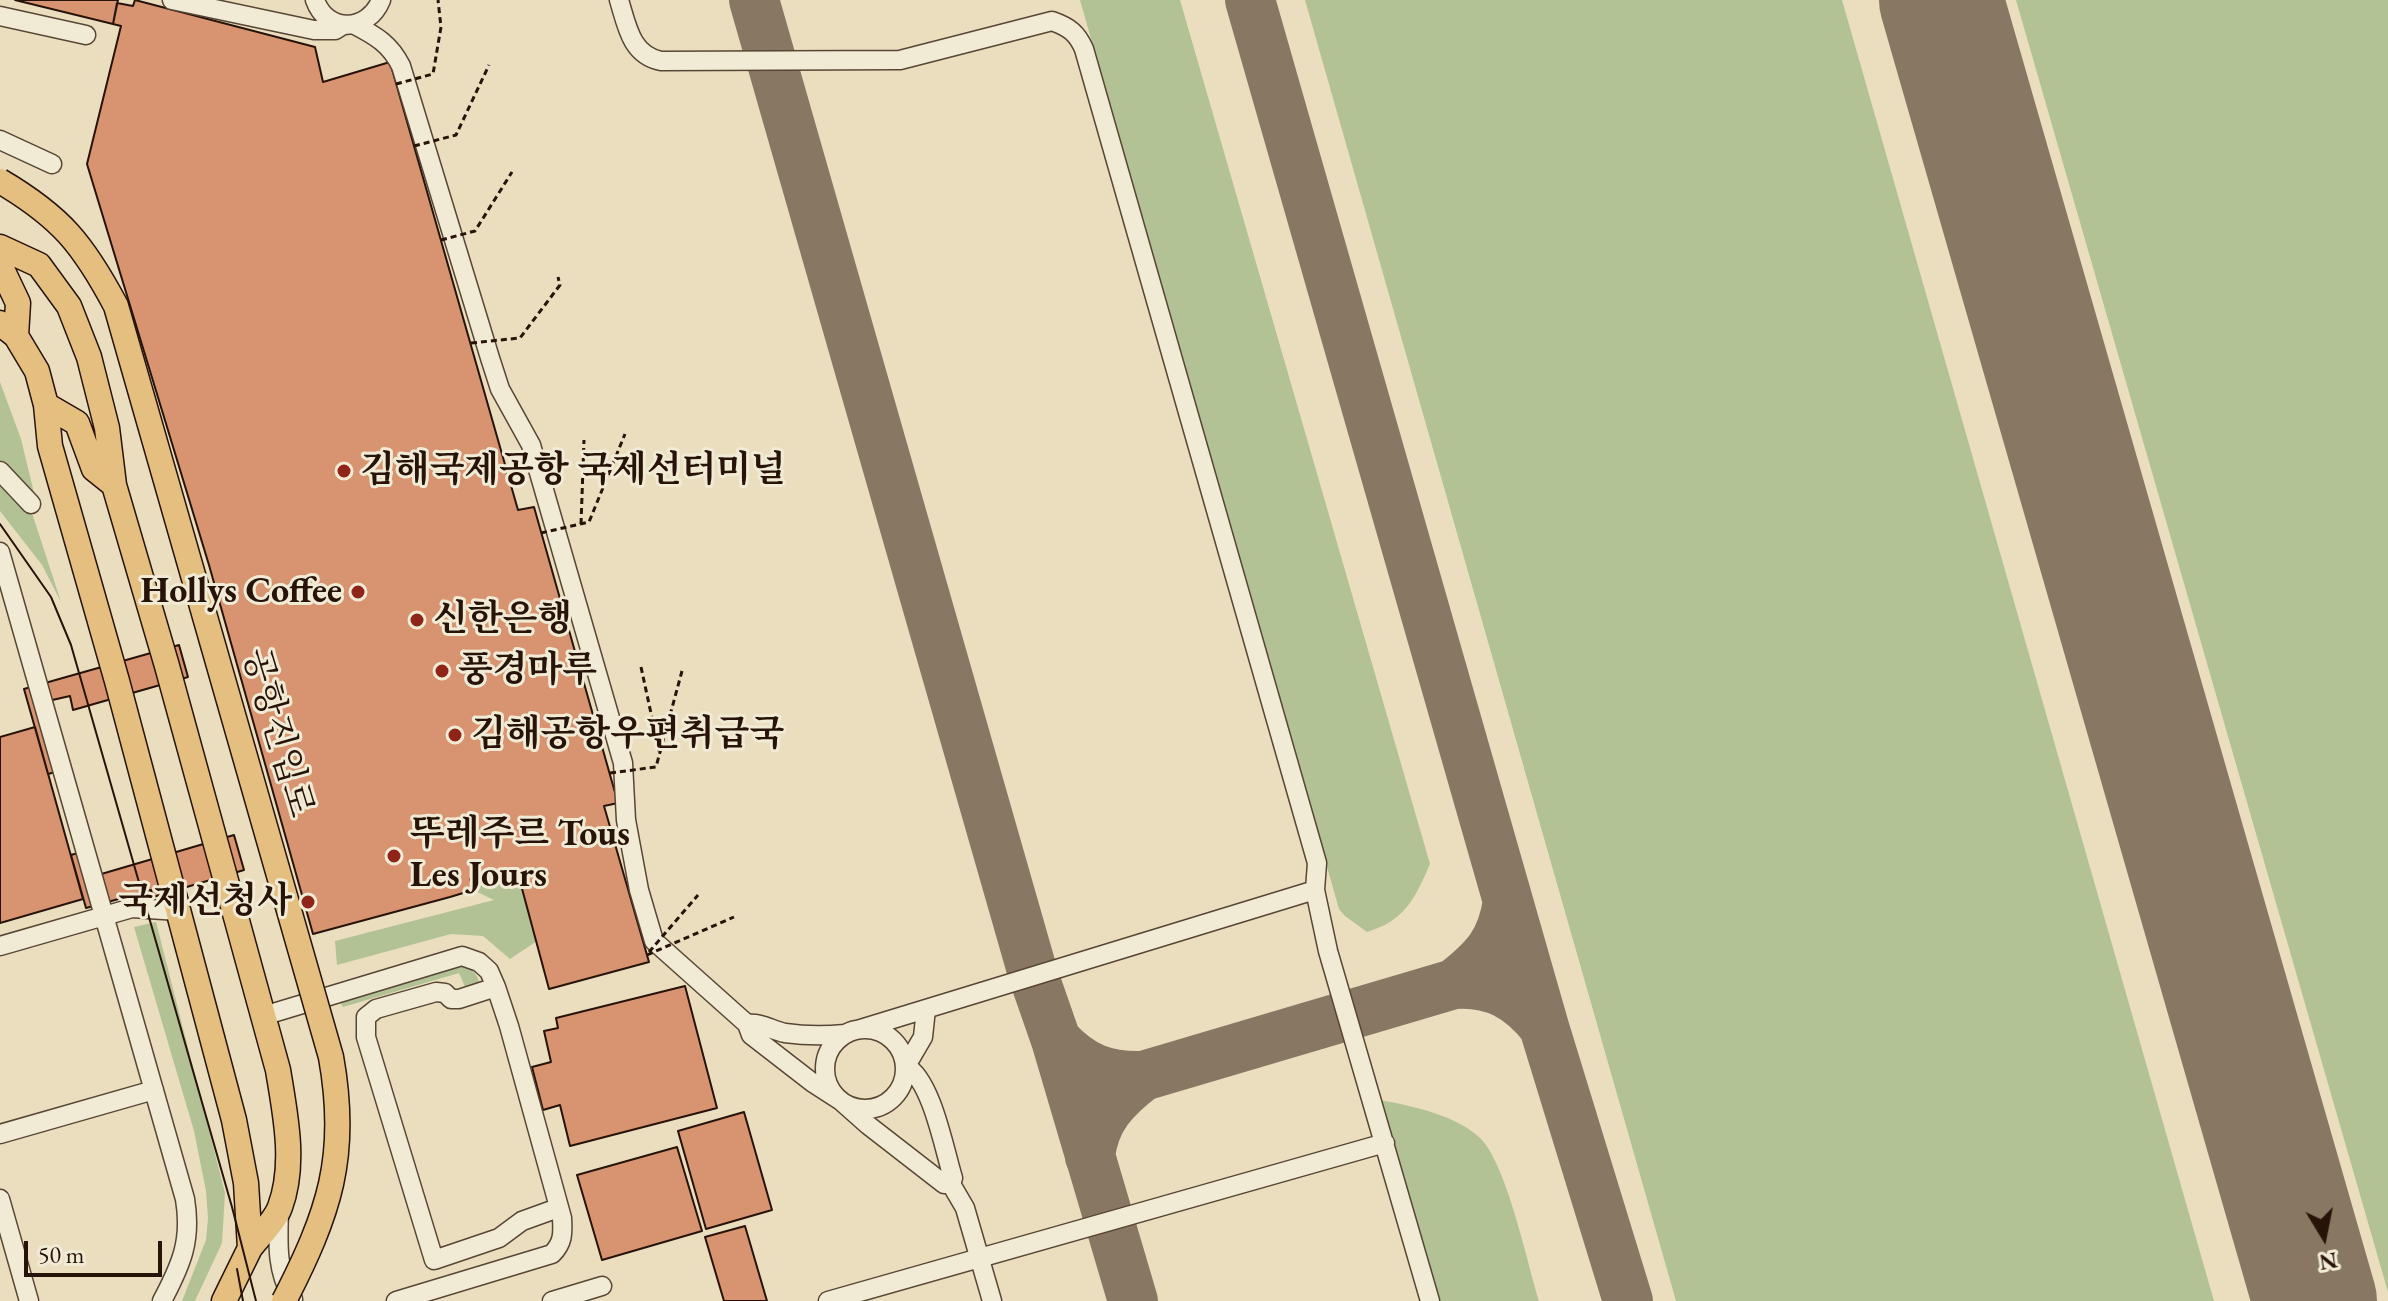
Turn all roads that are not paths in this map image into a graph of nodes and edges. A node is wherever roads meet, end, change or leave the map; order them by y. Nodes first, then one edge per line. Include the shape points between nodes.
1 (172, 0) edge
2 (300, 0) edge
3 (619, 0) edge
4 (381, 1) edge
5 (316, 4) edge
6 (0, 16) edge
7 (349, 25) junction
8 (86, 35) dead end
9 (380, 38) junction
10 (0, 140) edge
11 (52, 164) dead end
12 (0, 181) edge
13 (0, 247) edge
14 (0, 265) edge
15 (8, 330) edge
16 (46, 405) junction
17 (0, 471) edge
18 (114, 485) junction
19 (31, 504) dead end
20 (0, 552) edge
21 (1315, 890) junction
22 (179, 911) junction
23 (104, 915) junction
24 (0, 946) edge
25 (496, 987) junction
26 (926, 1009) junction
27 (263, 1016) junction
28 (747, 1024) junction
29 (851, 1032) junction
30 (906, 1066) junction
31 (154, 1090) junction
32 (841, 1101) junction
33 (0, 1134) edge
34 (1385, 1143) junction
35 (951, 1184) junction
36 (0, 1199) edge
37 (558, 1208) junction
38 (279, 1209) junction
39 (250, 1248) junction
40 (979, 1258) junction
41 (602, 1286) dead end
42 (29, 1301) edge
43 (162, 1301) edge
44 (224, 1301) edge
45 (284, 1301) edge
46 (294, 1301) edge
47 (396, 1301) edge
48 (552, 1301) edge
49 (828, 1301) edge
50 (992, 1301) edge
51 (1430, 1301) edge

1 - 7 street via 314,30
2 - 5 street
3 - 21 street via 637,49 661,61 900,60 1052,21 1078,36 1317,863
4 - 7 street via 366,21
4 - 9 street
5 - 7 street via 324,16
6 - 8 street
7 - 9 street
9 - 28 street via 401,66 500,389 531,445 542,478 623,763 626,820 654,941
10 - 11 street
12 - 45 main road, 공항진입로, bridge via 61,224 116,306 331,1057 339,1132 335,1174 319,1225
13 - 18 main road via 39,265 69,306 107,428
14 - 15 main road via 18,303
15 - 16 main road via 37,371
16 - 18 main road via 77,423 94,469
16 - 22 main road via 50,446
17 - 19 street
18 - 27 main road
20 - 23 street
21 - 26 street
21 - 34 street
22 - 23 street via 143,907
22 - 39 main road via 234,1120 246,1183
23 - 24 street
23 - 31 street
25 - 27 street via 489,971 462,956
25 - 37 street
25 - 37 street via 459,999 436,992 376,1009 366,1017 366,1037 434,1260 499,1238 522,1221
26 - 29 street
26 - 30 street via 923,1037
27 - 38 main road via 286,1117 288,1166
28 - 29 street via 812,1036
28 - 32 street via 751,1035
29 - 30 street via 884,1033 895,1042
29 - 32 street via 834,1043 824,1068 826,1081
30 - 32 street via 899,1092 878,1108 852,1108
30 - 35 street via 923,1085
31 - 33 street
31 - 43 street via 189,1224 185,1251
32 - 35 street via 944,1184
34 - 40 street
34 - 51 street
35 - 40 street via 965,1208
36 - 42 street
37 - 47 street via 563,1235 552,1254
38 - 39 main road
38 - 46 street via 279,1265
39 - 44 main road
40 - 49 street
40 - 50 street
41 - 48 street

